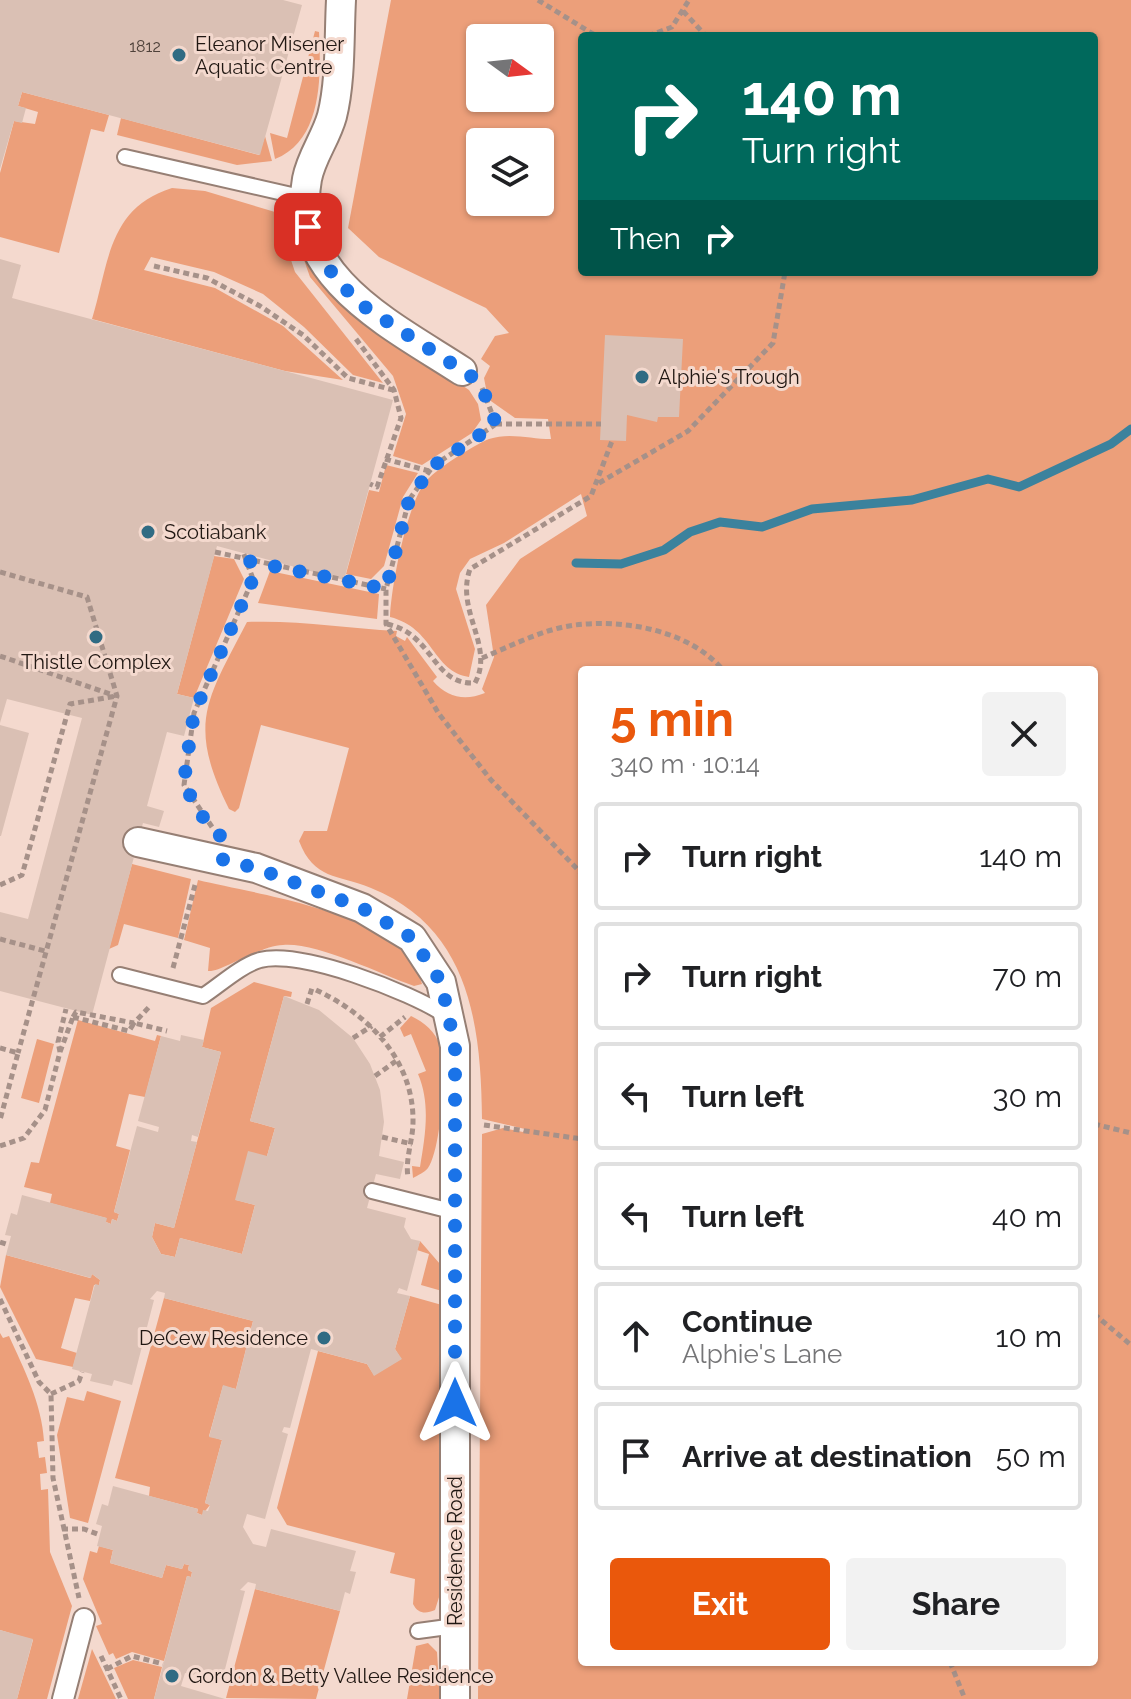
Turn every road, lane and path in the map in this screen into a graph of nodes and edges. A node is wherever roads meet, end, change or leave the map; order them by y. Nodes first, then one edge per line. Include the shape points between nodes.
1 (341, 0) edge
2 (538, 0) edge
3 (689, 0) edge
4 (683, 11) junction
5 (590, 32) edge
6 (659, 32) edge
7 (702, 32) edge
8 (125, 157) dead end
9 (305, 198) junction
10 (154, 266) dead end
11 (784, 276) edge
12 (355, 337) dead end
13 (462, 371) joint
14 (394, 390) junction
15 (496, 424) junction
16 (601, 424) dead end
17 (612, 441) dead end
18 (385, 459) junction
19 (429, 471) junction
20 (370, 484) dead end
21 (598, 484) junction
22 (215, 552) dead end
23 (243, 552) dead end
24 (248, 561) junction
25 (0, 572) edge
26 (386, 589) junction
27 (386, 624) junction
28 (0, 656) edge
29 (482, 658) junction
30 (718, 666) edge
31 (117, 696) junction
32 (138, 842) dead end
33 (223, 860) junction
34 (578, 870) edge
35 (196, 879) dead end
36 (0, 885) edge
37 (181, 938) dead end
38 (0, 939) edge
39 (45, 951) junction
40 (120, 975) dead end
41 (298, 985) dead end
42 (312, 988) junction
43 (307, 1004) dead end
44 (66, 1009) dead end
45 (74, 1016) junction
46 (91, 1016) dead end
47 (449, 1017) junction
48 (63, 1021) junction
49 (372, 1026) junction
50 (394, 1028) dead end
51 (167, 1031) dead end
52 (380, 1037) junction
53 (353, 1038) dead end
54 (0, 1048) edge
55 (60, 1052) junction
56 (18, 1053) junction
57 (396, 1061) junction
58 (375, 1076) dead end
59 (0, 1120) edge
60 (455, 1121) junction
61 (1098, 1125) edge
62 (1131, 1133) edge
63 (382, 1137) dead end
64 (578, 1138) edge
65 (412, 1144) junction
66 (0, 1146) edge
67 (408, 1179) dead end
68 (372, 1191) dead end
69 (455, 1212) junction
70 (0, 1242) edge
71 (9, 1245) dead end
72 (0, 1299) edge
73 (1098, 1317) edge
74 (1131, 1345) edge
75 (82, 1372) dead end
76 (51, 1394) junction
77 (62, 1529) junction
78 (100, 1535) dead end
79 (84, 1619) junction
80 (455, 1626) junction
81 (418, 1631) dead end
82 (163, 1664) dead end
83 (952, 1666) edge
84 (107, 1669) junction
85 (63, 1699) edge
86 (121, 1699) edge
87 (455, 1699) edge
88 (965, 1699) edge

1 - 9 street via 332,117 308,176
2 - 5 path
3 - 4 path
4 - 6 path via 672,27
4 - 7 path
8 - 9 lane
9 - 13 street via 308,227 323,262 357,302
10 - 14 path via 207,278 303,335 348,378
11 - 21 path via 773,343 688,431
12 - 14 path
13 - 15 path via 480,382
14 - 18 path via 401,418
15 - 16 path
15 - 19 path
17 - 21 path
18 - 19 path
18 - 20 path via 377,487
19 - 26 path via 409,500
21 - 29 path via 591,496 470,569 464,585 468,615
22 - 24 path
23 - 24 path
24 - 26 path
24 - 33 path via 253,579 194,713 184,785 223,839
25 - 31 path via 87,597
26 - 27 path
27 - 29 path via 416,636 449,677 462,684 475,683
27 - 34 path via 439,714 491,780
28 - 31 path
29 - 30 path via 575,625 633,626 680,637
31 - 36 path via 70,704 22,875
31 - 39 path
32 - 33 street, Residence Road
33 - 47 street, Residence Road via 362,908 412,938 441,982
35 - 37 path
38 - 39 path
39 - 56 path
40 - 47 lane via 203,996 256,961 280,956 316,963 425,1002
41 - 42 path
42 - 43 path
42 - 49 path via 345,1003
44 - 48 path
45 - 46 path
45 - 48 path
45 - 51 path via 129,1031 134,1023
45 - 55 path
47 - 60 street, Residence Road via 455,1046
48 - 55 path
49 - 52 path
49 - 53 path
50 - 52 path
52 - 57 path
54 - 56 path
55 - 66 path via 45,1110 24,1138
56 - 59 path
57 - 58 path
57 - 65 path via 411,1096
60 - 64 path
60 - 69 street, Residence Road
61 - 62 path
63 - 65 path
65 - 67 path
68 - 69 lane
69 - 80 street, Residence Road
70 - 71 path
72 - 76 path via 39,1382
73 - 74 path
75 - 76 path via 79,1381
76 - 77 path via 53,1478
77 - 78 path
77 - 79 path
79 - 84 path
79 - 85 street
80 - 81 lane
80 - 87 street, Residence Road
82 - 84 path via 132,1656
83 - 88 path
84 - 86 path

